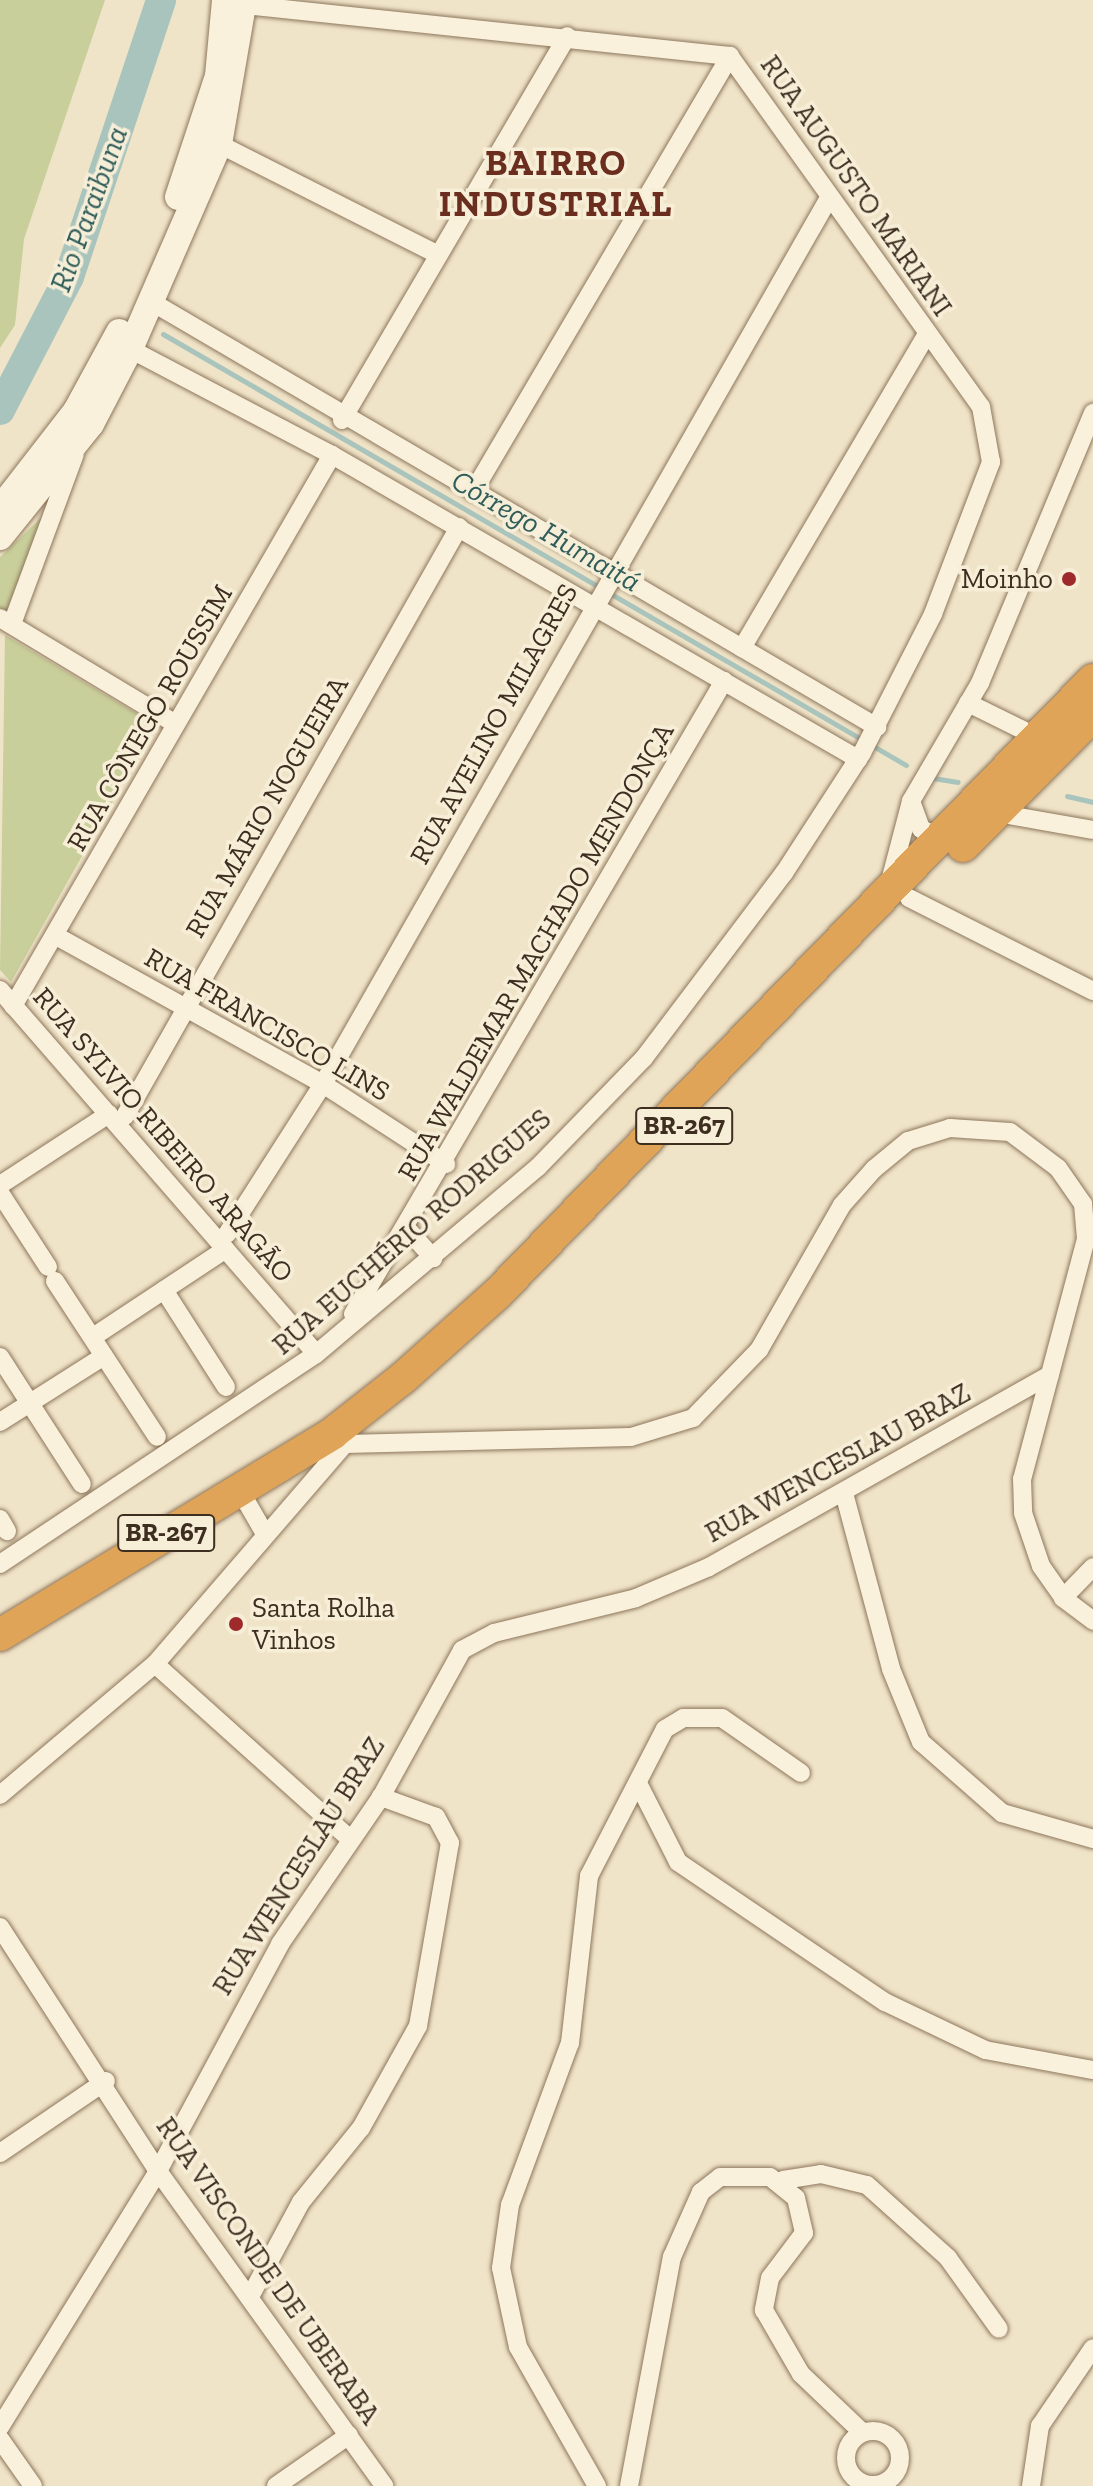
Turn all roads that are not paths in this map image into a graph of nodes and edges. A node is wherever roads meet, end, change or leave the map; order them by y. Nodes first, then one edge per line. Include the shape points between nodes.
1 (366, 0) edge
2 (238, 1) edge
3 (364, 19) junction
4 (567, 36) junction
5 (730, 56) junction
6 (219, 144) junction
7 (829, 198) junction
8 (439, 255) junction
9 (154, 259) junction
10 (150, 301) junction
11 (926, 336) junction
12 (130, 349) junction
13 (1093, 413) edge
14 (342, 420) junction
15 (83, 435) junction
16 (991, 435) joint
17 (332, 455) junction
18 (473, 492) junction
19 (0, 509) edge
20 (459, 527) junction
21 (0, 537) edge
22 (610, 576) junction
23 (596, 603) junction
24 (6, 621) edge
25 (742, 648) junction
26 (1093, 680) edge
27 (724, 681) junction
28 (968, 703) junction
29 (1093, 715) edge
30 (174, 723) junction
31 (875, 730) junction
32 (1039, 738) junction
33 (860, 756) junction
34 (911, 801) junction
35 (997, 813) junction
36 (1093, 830) edge
37 (952, 842) junction
38 (899, 896) junction
39 (58, 937) junction
40 (0, 990) edge
41 (1093, 991) edge
42 (13, 1006) junction
43 (184, 1010) junction
44 (323, 1084) junction
45 (117, 1115) junction
46 (446, 1164) junction
47 (0, 1185) edge
48 (0, 1193) edge
49 (408, 1230) junction
50 (226, 1241) junction
51 (433, 1258) junction
52 (164, 1290) junction
53 (343, 1330) junction
54 (93, 1337) junction
55 (316, 1354) junction
56 (104, 1356) junction
57 (0, 1357) edge
58 (1050, 1375) junction
59 (226, 1387) dead end
60 (31, 1403) junction
61 (0, 1422) edge
62 (157, 1437) dead end
63 (345, 1444) junction
64 (82, 1484) dead end
65 (844, 1493) junction
66 (246, 1501) junction
67 (264, 1532) junction
68 (0, 1564) edge
69 (1093, 1567) edge
70 (1063, 1598) junction
71 (1093, 1621) edge
72 (0, 1635) edge
73 (0, 1658) edge
74 (155, 1664) junction
75 (801, 1773) dead end
76 (640, 1787) junction
77 (0, 1795) edge
78 (381, 1797) junction
79 (349, 1838) junction
80 (1093, 1839) edge
81 (0, 1927) edge
82 (1093, 2070) edge
83 (106, 2081) junction
84 (0, 2153) edge
85 (158, 2171) junction
86 (783, 2180) junction
87 (252, 2293) junction
88 (999, 2329) dead end
89 (1093, 2348) edge
90 (0, 2427) edge
91 (862, 2432) dead end
92 (349, 2435) junction
93 (0, 2439) edge
94 (33, 2486) edge
95 (276, 2486) edge
96 (384, 2486) edge
97 (597, 2486) edge
98 (629, 2486) edge
99 (1031, 2486) edge

1 - 3 street
2 - 3 street, RUA AUGUSTO MARIANI
2 - 6 main road
2 - 9 main road via 208,116
3 - 4 street, RUA AUGUSTO MARIANI
4 - 5 street, RUA AUGUSTO MARIANI
4 - 8 street
5 - 7 street, RUA AUGUSTO MARIANI
5 - 18 street
6 - 8 street
6 - 10 main road
7 - 11 street, RUA AUGUSTO MARIANI
7 - 22 street, RUA AVELINO MILAGRES
8 - 14 street
9 - 12 main road via 128,332
9 - 19 main road via 76,411
10 - 12 main road
10 - 14 street
11 - 16 street, RUA AUGUSTO MARIANI via 981,407
11 - 25 street
12 - 15 main road
12 - 17 street
13 - 28 street
14 - 18 street
15 - 21 main road
15 - 24 street
16 - 31 street, RUA EUCHÉRIO RODRIGUES via 991,462 933,614
17 - 20 street
17 - 30 street, RUA CÔNEGO ROUSSIM
18 - 22 street
20 - 23 street
20 - 43 street, RUA MÁRIO NOGUEIRA
22 - 23 street, RUA AVELINO MILAGRES
22 - 25 street
23 - 27 street
23 - 44 street, RUA AVELINO MILAGRES
24 - 30 street
25 - 31 street
26 - 32 highway, BR-267
27 - 33 street
27 - 46 street, RUA WALDEMAR MACHADO MENDONÇA
28 - 32 street
28 - 34 street
29 - 35 highway, BR-267
30 - 39 street, RUA CÔNEGO ROUSSIM
31 - 33 street, RUA EUCHÉRIO RODRIGUES
32 - 37 highway, BR-267
33 - 51 street, RUA EUCHÉRIO RODRIGUES via 759,908 644,1058 538,1167
34 - 37 street via 921,829
34 - 38 street via 897,835
35 - 36 street
35 - 37 highway, BR-267
37 - 38 highway, BR-267
38 - 41 street
38 - 63 highway, BR-267 via 509,1307
38 - 72 highway, BR-267 via 497,1294 403,1378 333,1433
39 - 42 street, RUA CÔNEGO ROUSSIM
39 - 43 street, RUA FRANCISCO LINS
40 - 42 street, RUA SYLVIO RIBEIRO ARAGÃO
42 - 45 street, RUA SYLVIO RIBEIRO ARAGÃO
43 - 44 street, RUA FRANCISCO LINS
43 - 45 street, RUA MÁRIO NOGUEIRA
44 - 46 street, RUA FRANCISCO LINS
44 - 50 street, RUA AVELINO MILAGRES
45 - 47 street
45 - 50 street, RUA SYLVIO RIBEIRO ARAGÃO
46 - 49 street, RUA WALDEMAR MACHADO MENDONÇA
48 - 54 street
49 - 51 street
49 - 53 street, RUA WALDEMAR MACHADO MENDONÇA
50 - 52 street
50 - 55 street, RUA SYLVIO RIBEIRO ARAGÃO
51 - 53 street, RUA EUCHÉRIO RODRIGUES
52 - 54 street
52 - 59 street
53 - 55 street, RUA EUCHÉRIO RODRIGUES
54 - 56 street
55 - 68 street, RUA EUCHÉRIO RODRIGUES
56 - 60 street
56 - 62 street
57 - 60 street
58 - 63 street via 1086,1239 1083,1204 1037,1149 1010,1132 968,1126 926,1132 874,1169 842,1205 759,1350 715,1400 674,1428 631,1437
58 - 65 street, RUA WENCESLAU BRAZ
58 - 70 street via 1022,1479 1023,1513 1041,1566
60 - 61 street
60 - 64 street
63 - 66 highway, BR-267
63 - 67 street
65 - 78 street, RUA WENCESLAU BRAZ via 743,1551 636,1598 478,1639 451,1666
65 - 80 street via 891,1669 921,1742 1002,1813
66 - 67 street
66 - 73 highway, BR-267
67 - 74 street
69 - 70 street
70 - 71 street
74 - 77 street
74 - 79 street
75 - 76 street via 752,1733 701,1714 665,1729
76 - 82 street via 678,1862 885,2002 985,2050
76 - 97 street via 589,1876 570,2043 503,2233 508,2323
78 - 79 street, RUA WENCESLAU BRAZ
78 - 87 street via 436,1817 450,1843 418,2026 361,2128 301,2202
79 - 85 street, RUA WENCESLAU BRAZ via 280,1944
81 - 83 street, RUA VISCONDE DE UBERABA
83 - 84 street
83 - 85 street, RUA VISCONDE DE UBERABA
85 - 87 street, RUA VISCONDE DE UBERABA
85 - 90 street, RUA WENCESLAU BRAZ
86 - 88 street via 821,2174 867,2185 948,2258
86 - 91 street via 806,2225 770,2278 764,2310 801,2374
86 - 98 street via 720,2177 701,2192 672,2257
87 - 92 street, RUA VISCONDE DE UBERABA
89 - 99 street via 1040,2426
92 - 95 street
92 - 96 street, RUA VISCONDE DE UBERABA
93 - 94 street

